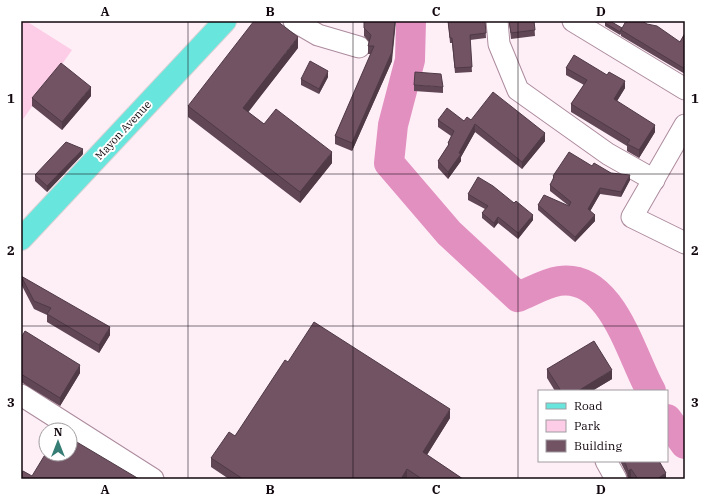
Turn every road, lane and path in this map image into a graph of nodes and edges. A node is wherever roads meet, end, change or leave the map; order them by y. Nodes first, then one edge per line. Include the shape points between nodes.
1 (224, 21) edge
2 (294, 21) edge
3 (496, 21) edge
4 (573, 21) edge
5 (359, 47) dead end
6 (685, 89) edge
7 (685, 125) edge
8 (654, 180) junction
9 (21, 239) edge
10 (685, 242) edge
11 (21, 395) edge
12 (607, 462) edge
13 (153, 479) edge
14 (616, 479) edge

1 - 9 main road, Mayon Avenue
2 - 5 street via 318,36
3 - 8 street via 499,44 518,90 608,154
4 - 6 street
7 - 8 street
8 - 10 street via 632,217
11 - 13 street
12 - 14 street

